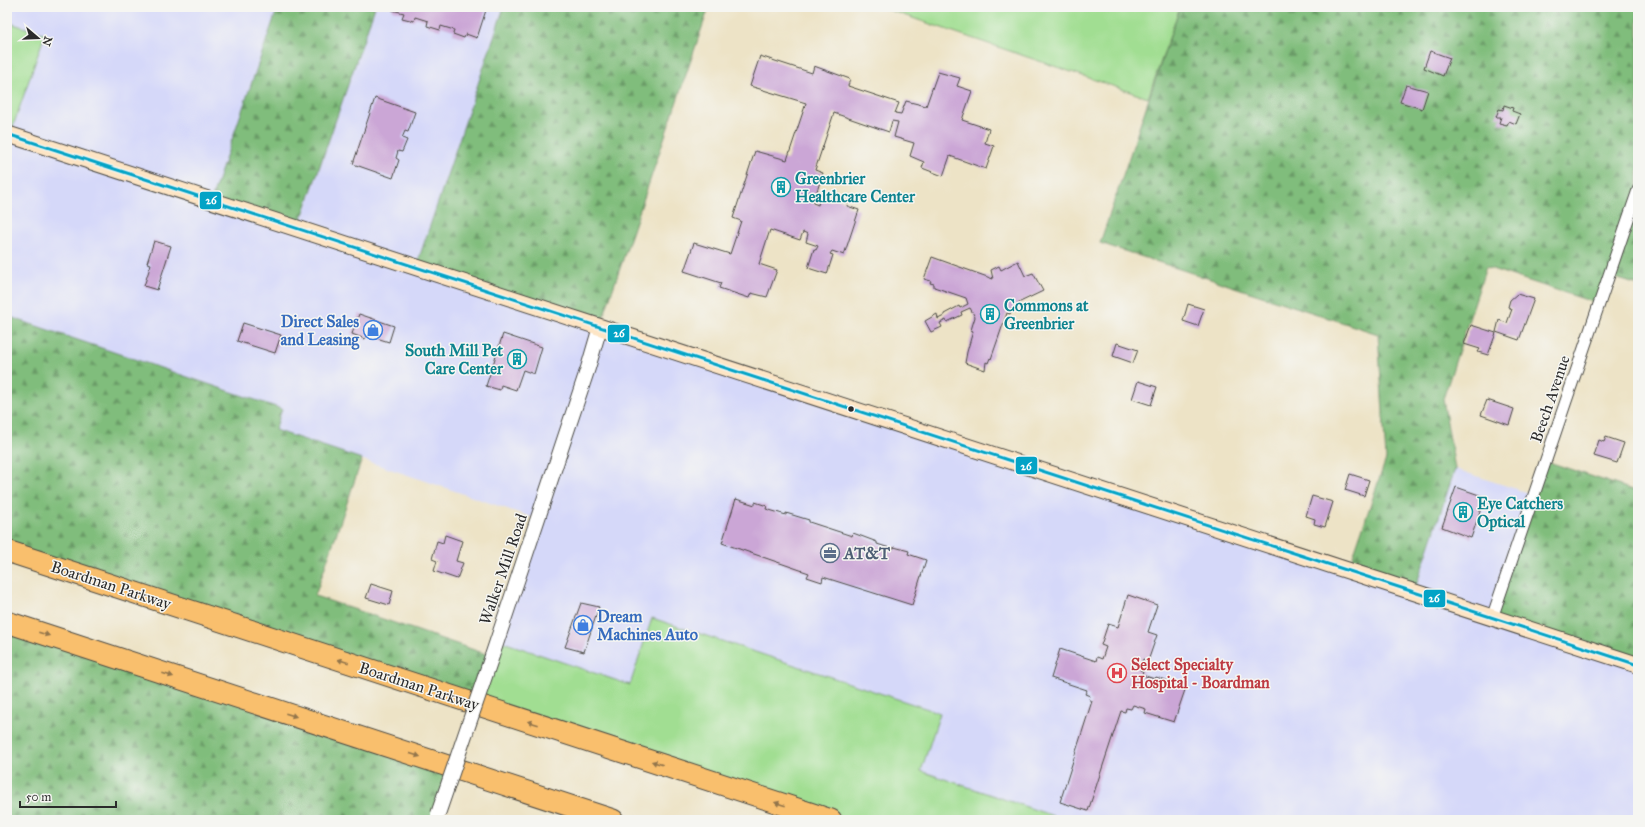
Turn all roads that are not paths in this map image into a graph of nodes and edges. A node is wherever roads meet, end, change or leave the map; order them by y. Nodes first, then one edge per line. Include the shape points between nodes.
1 (7, 134) edge
2 (1638, 190) edge
3 (600, 327) junction
4 (7, 552) edge
5 (1492, 618) junction
6 (7, 622) edge
7 (1638, 665) edge
8 (437, 817) edge
9 (613, 820) edge
10 (830, 820) edge

1 - 3 main road
2 - 5 street, Beech Avenue
3 - 5 main road
3 - 8 street, Walker Mill Road, bridge
10 -> 4 highway, Boardman Parkway
5 - 7 main road
6 -> 9 highway

